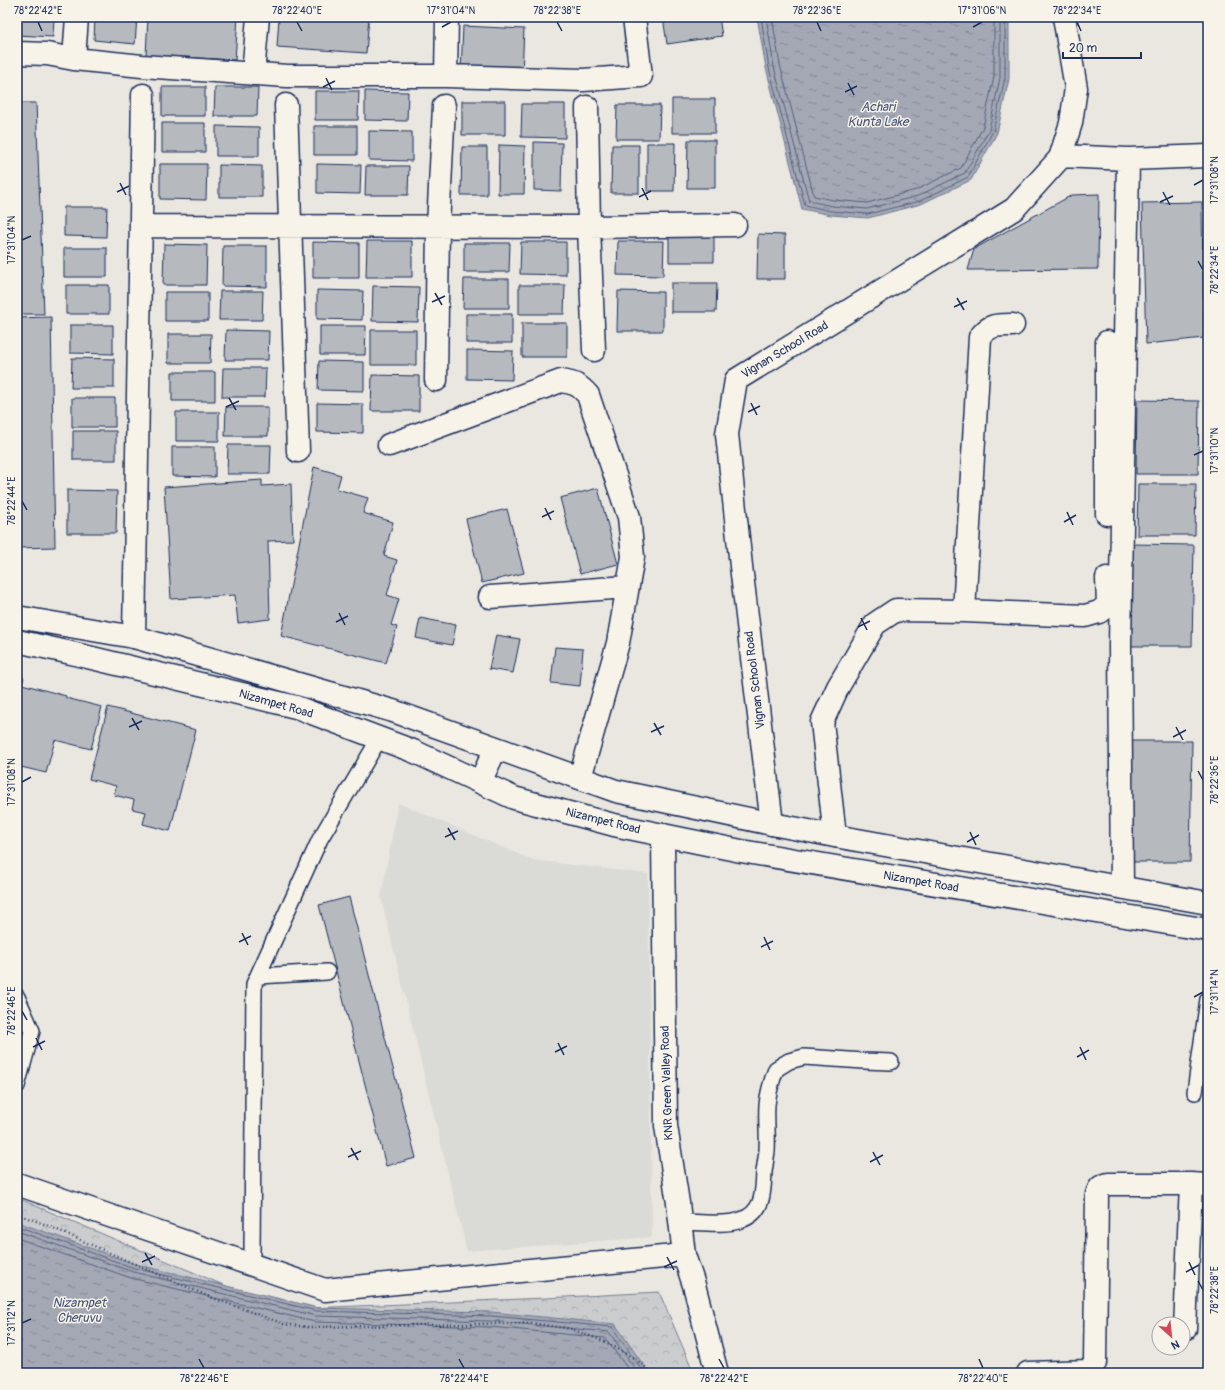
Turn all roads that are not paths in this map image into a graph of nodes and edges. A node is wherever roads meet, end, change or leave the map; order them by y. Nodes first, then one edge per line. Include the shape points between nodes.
1 (77, 17) edge
2 (258, 17) edge
3 (448, 17) edge
4 (634, 17) edge
5 (1064, 17) edge
6 (17, 52) edge
7 (74, 59) junction
8 (253, 74) junction
9 (446, 76) junction
10 (143, 95) dead end
11 (286, 105) dead end
12 (444, 106) dead end
13 (586, 107) dead end
14 (1061, 156) junction
15 (1208, 156) edge
16 (1128, 158) junction
17 (735, 225) dead end
18 (141, 226) junction
19 (291, 227) junction
20 (438, 227) junction
21 (589, 227) junction
22 (1012, 324) dead end
23 (1107, 342) dead end
24 (594, 350) dead end
25 (436, 380) dead end
26 (388, 445) dead end
27 (298, 451) dead end
28 (627, 588) junction
29 (490, 597) dead end
30 (964, 611) junction
31 (17, 617) edge
32 (134, 637) junction
33 (17, 641) edge
34 (379, 739) junction
35 (496, 748) junction
36 (580, 778) junction
37 (480, 782) junction
38 (772, 824) junction
39 (663, 835) junction
40 (835, 836) junction
41 (1122, 887) junction
42 (1208, 902) edge
43 (1208, 930) edge
44 (327, 972) dead end
45 (258, 976) junction
46 (17, 997) edge
47 (1208, 1000) edge
48 (891, 1062) dead end
49 (17, 1086) edge
50 (1195, 1092) dead end
51 (17, 1184) edge
52 (1200, 1184) edge
53 (680, 1222) junction
54 (252, 1254) dead end
55 (684, 1256) junction
56 (1186, 1316) edge
57 (717, 1373) edge
58 (1028, 1373) edge

1 - 7 street
2 - 8 street
3 - 9 street
4 - 9 street via 641,76 583,80
5 - 14 street, Vignan School Road via 1076,88 1071,123
6 - 7 street
7 - 8 street
8 - 9 street
10 - 18 street
11 - 19 street
12 - 20 street
13 - 21 street
14 - 16 street
14 - 38 street, Vignan School Road via 1014,209 736,380 727,434
15 - 16 street
16 - 41 street via 1120,646
17 - 21 street
18 - 19 street
18 - 32 street
19 - 20 street
19 - 27 street
20 - 21 street
20 - 25 street
21 - 24 street
22 - 30 street via 995,325 985,330 980,337
23 - 30 street via 1108,605 1099,612 1085,616
26 - 28 street via 561,381 581,387 588,395 629,517 633,557
28 - 29 street
28 - 36 street via 618,643
30 - 40 street via 896,610 875,624 838,687 822,722
31 - 32 street
32 - 35 street via 393,711
33 - 34 street, Nizampet Road via 296,707
34 - 37 street, Nizampet Road
34 - 45 lane via 320,839
35 - 36 street
35 - 37 street
36 - 38 street via 616,791
37 - 39 street, Nizampet Road via 514,798 614,826
38 - 40 street
39 - 43 street, Nizampet Road via 742,852
39 - 53 street, KNR Green Valley Road via 666,1126
40 - 41 street
41 - 42 street
44 - 45 lane
45 - 54 lane via 254,984
46 - 49 lane via 32,1031
47 - 50 lane
48 - 53 lane via 804,1057 789,1061 776,1069 767,1104 764,1191 759,1206 753,1214 740,1221
51 - 55 street via 325,1290
52 - 56 street
52 - 58 street via 1108,1184 1098,1188 1095,1363 1089,1371
53 - 55 street, KNR Green Valley Road
55 - 57 street, KNR Green Valley Road

